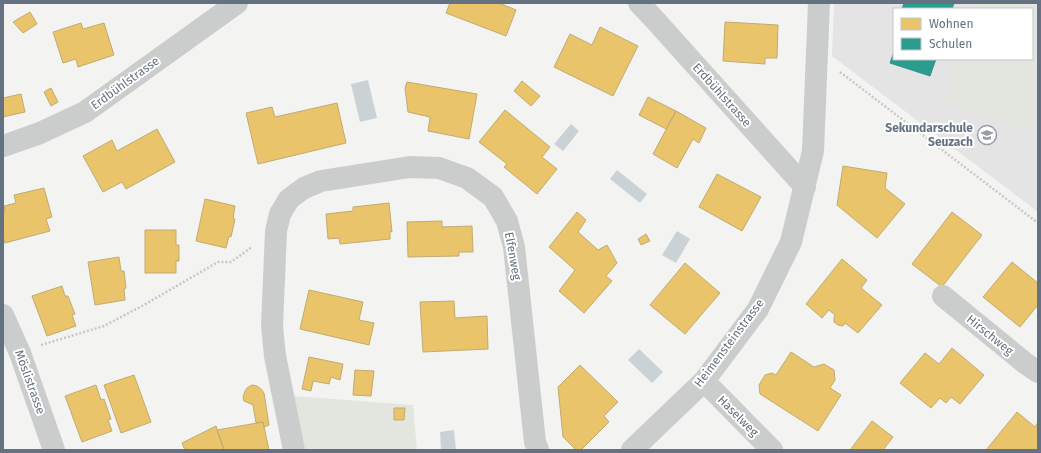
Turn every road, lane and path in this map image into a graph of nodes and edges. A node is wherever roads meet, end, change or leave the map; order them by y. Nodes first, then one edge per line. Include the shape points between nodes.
1 (237, 3) edge
2 (639, 3) edge
3 (819, 3) edge
4 (817, 55) junction
5 (3, 146) edge
6 (805, 187) junction
7 (1038, 223) edge
8 (276, 231) junction
9 (943, 296) dead end
10 (3, 315) edge
11 (47, 343) dead end
12 (1038, 372) edge
13 (704, 381) junction
14 (54, 450) edge
15 (294, 450) edge
16 (538, 450) edge
17 (632, 450) edge
18 (772, 450) edge

1 - 5 street, Erdbühlstrasse via 85,112 40,133
2 - 6 street, Erdbühlstrasse
3 - 4 street, Heimensteinstrasse
4 - 6 street, Heimensteinstrasse via 813,151
4 - 7 path
6 - 13 street, Heimensteinstrasse via 792,242 758,308
8 - 11 path via 231,262 218,262 104,326
8 - 15 street, Elfenweg via 272,326 275,356
8 - 16 street, Elfenweg via 280,214 289,199 304,188 321,181 410,167 439,168 467,178 493,197 507,221 514,247 535,442
9 - 12 street, Hirschweg
10 - 14 street, Möslistrasse via 20,353
13 - 17 street, Heimensteinstrasse
13 - 18 street, Haselweg

